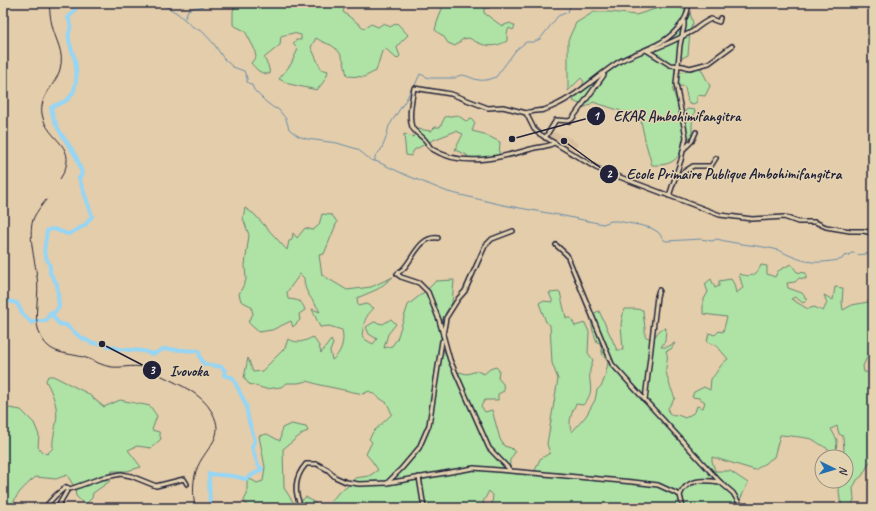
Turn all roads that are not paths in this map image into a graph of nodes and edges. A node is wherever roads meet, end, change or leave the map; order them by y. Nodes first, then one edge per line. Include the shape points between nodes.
1 (688, 3) edge
2 (720, 18) dead end
3 (684, 21) junction
4 (682, 37) junction
5 (732, 46) dead end
6 (646, 50) junction
7 (677, 66) junction
8 (606, 71) junction
9 (526, 113) junction
10 (696, 132) dead end
11 (545, 138) junction
12 (554, 143) junction
13 (684, 149) junction
14 (716, 158) dead end
15 (676, 177) junction
16 (669, 196) junction
17 (513, 231) dead end
18 (873, 233) edge
19 (438, 238) dead end
20 (556, 245) dead end
21 (659, 290) dead end
22 (443, 338) junction
23 (645, 400) junction
24 (511, 471) junction
25 (419, 477) junction
26 (720, 482) junction
27 (387, 483) junction
28 (187, 484) dead end
29 (66, 488) junction
30 (680, 496) junction
31 (44, 508) edge
32 (57, 508) edge
33 (302, 508) edge
34 (424, 508) edge
35 (683, 508) edge
36 (742, 508) edge

1 - 3 street
2 - 4 street via 719,22 711,19 703,22
3 - 4 street
3 - 6 street via 662,42
4 - 6 street
4 - 7 street
5 - 7 street via 709,63 690,68
6 - 7 street via 665,64
6 - 8 street via 618,62
7 - 13 street via 676,89 686,137
8 - 9 street via 560,102 544,110
8 - 11 street via 572,119 556,120
9 - 11 street via 534,129
9 - 12 street via 488,108 451,94 414,88 410,119 414,132 425,140 431,149 458,159 515,154 540,147 547,148
10 - 13 street
11 - 12 street
12 - 16 street via 596,168
13 - 15 street
14 - 15 street via 711,166 693,166
15 - 16 street
16 - 18 street via 720,215 752,219 784,217 798,222 815,222 826,227
17 - 22 street via 492,239 485,246 465,291 446,318
19 - 22 street via 423,242 397,274 419,283 428,292
20 - 23 street via 567,255 612,364
21 - 23 street
22 - 24 street via 450,360 489,448
22 - 27 street via 429,425 419,448
23 - 26 street
24 - 25 street via 474,468
24 - 30 street via 658,485
25 - 27 street
25 - 34 street
26 - 30 street via 702,480 689,484
26 - 36 street via 734,493
27 - 33 street via 346,482 317,464 306,464 299,471 295,485
28 - 29 street via 184,478 156,486 121,474
29 - 31 street via 56,494
29 - 32 street via 68,490
30 - 35 street

